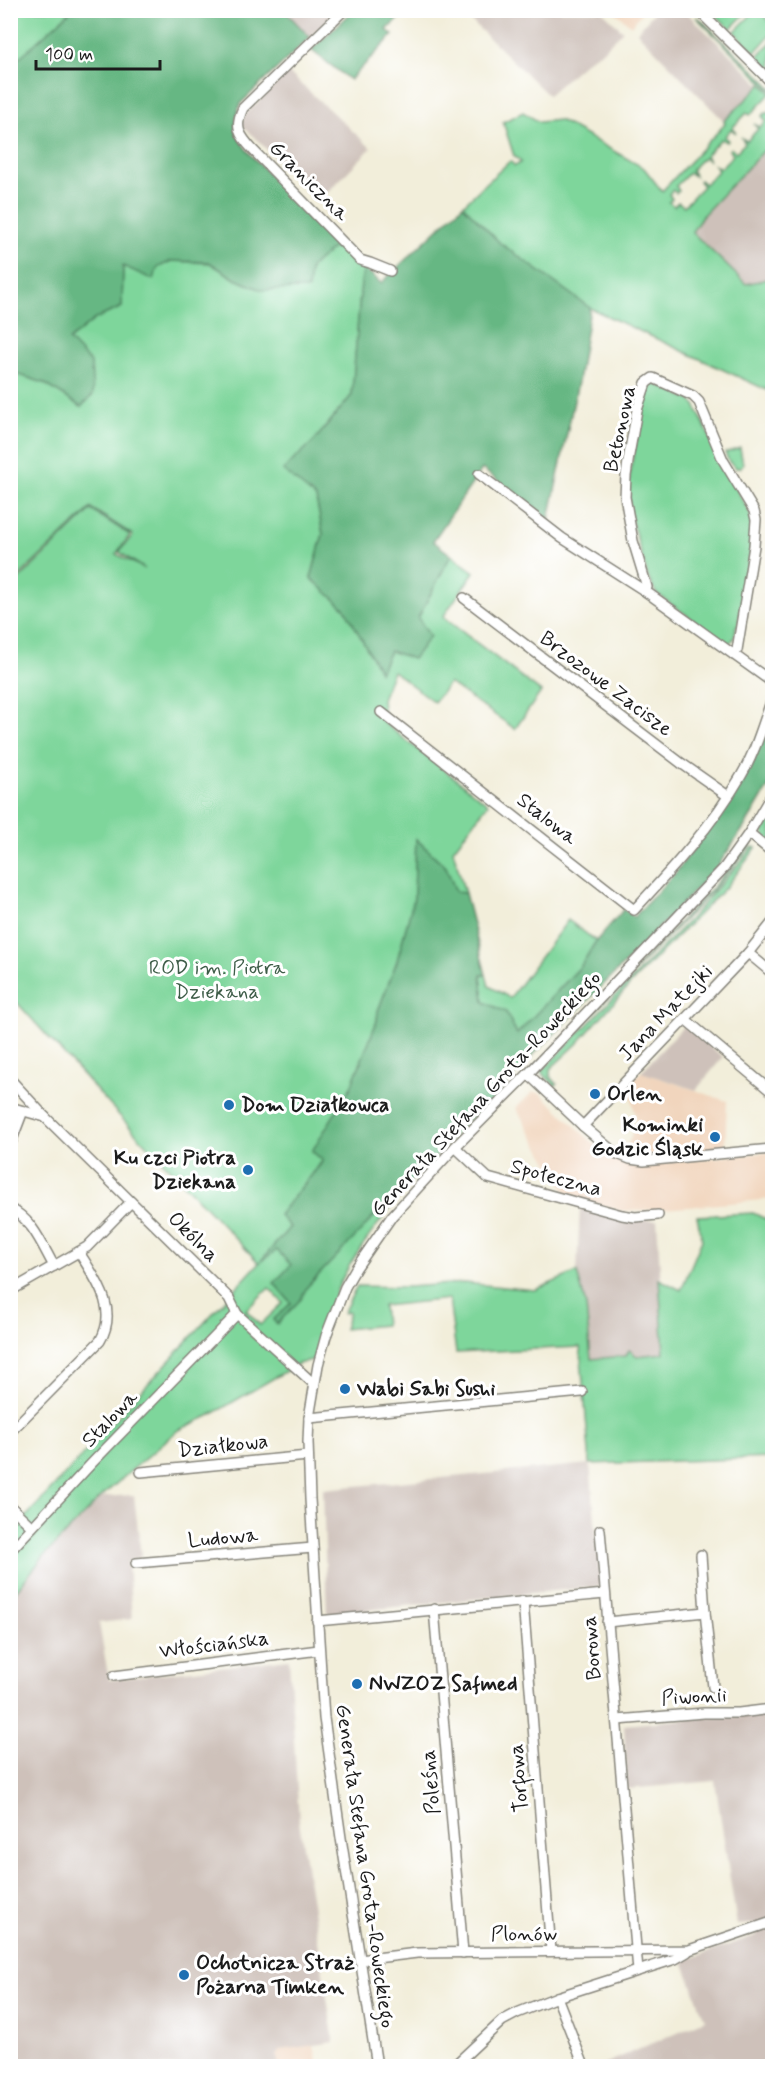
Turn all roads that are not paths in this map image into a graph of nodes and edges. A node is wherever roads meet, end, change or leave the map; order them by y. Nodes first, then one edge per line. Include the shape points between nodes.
1 (344, 10) edge
2 (698, 10) edge
3 (772, 83) edge
4 (390, 272) dead end
5 (479, 474) dead end
6 (640, 568) junction
7 (625, 579) junction
8 (645, 591) junction
9 (464, 598) dead end
10 (734, 655) junction
11 (772, 682) edge
12 (772, 699) edge
13 (381, 712) dead end
14 (772, 794) edge
15 (728, 796) junction
16 (749, 834) junction
17 (772, 852) edge
18 (772, 923) edge
19 (748, 953) junction
20 (772, 973) edge
21 (685, 1019) junction
22 (528, 1074) junction
23 (10, 1078) edge
24 (772, 1092) edge
25 (10, 1107) edge
26 (23, 1111) junction
27 (45, 1117) junction
28 (583, 1126) junction
29 (10, 1145) edge
30 (455, 1147) junction
31 (772, 1149) edge
32 (131, 1202) junction
33 (10, 1209) edge
34 (658, 1215) dead end
35 (79, 1252) junction
36 (54, 1266) junction
37 (10, 1291) edge
38 (237, 1314) junction
39 (314, 1384) junction
40 (582, 1392) dead end
41 (309, 1418) junction
42 (10, 1432) edge
43 (308, 1455) junction
44 (141, 1472) dead end
45 (10, 1506) edge
46 (32, 1527) junction
47 (600, 1530) dead end
48 (313, 1548) junction
49 (10, 1551) edge
50 (701, 1555) dead end
51 (136, 1563) dead end
52 (605, 1594) junction
53 (523, 1601) junction
54 (434, 1609) junction
55 (705, 1612) junction
56 (317, 1621) junction
57 (607, 1622) junction
58 (319, 1650) junction
59 (114, 1676) dead end
60 (713, 1687) dead end
61 (772, 1709) edge
62 (617, 1720) junction
63 (772, 1922) edge
64 (689, 1950) junction
65 (637, 1951) junction
66 (551, 1952) junction
67 (463, 1953) junction
68 (360, 1960) junction
69 (638, 1971) junction
70 (557, 1997) junction
71 (377, 2067) edge
72 (454, 2067) edge
73 (584, 2067) edge

1 - 4 street, Graniczna via 243,108 238,128 246,143 360,260
2 - 3 street
5 - 7 street via 562,538
6 - 7 street
6 - 8 street, Betonowa
6 - 10 street, Betonowa via 628,520 626,476 639,404 646,383 653,378 698,401 723,460 754,511 754,546 738,650
7 - 8 street
8 - 10 street
9 - 15 street, Brzozowe Zacisze
10 - 11 street
12 - 15 street via 742,774
13 - 15 street, Stalowa via 634,910 683,857
14 - 16 street, Generała Stefana Grota-Roweckiego
16 - 17 street
16 - 22 street, Generała Stefana Grota-Roweckiego via 724,868
18 - 19 street, Jana Matejki
19 - 20 street
19 - 21 street, Jana Matejki
21 - 24 street
21 - 28 street, Jana Matejki
22 - 28 street
22 - 30 street, Generała Stefana Grota-Roweckiego
23 - 27 street, Okólna
25 - 26 street, Okólna
26 - 27 street, Okólna
26 - 29 street
27 - 32 street, Okólna
28 - 31 street via 615,1153 644,1161
30 - 34 street, Społeczna via 489,1178 622,1215
30 - 39 street, Generała Stefana Grota-Roweckiego via 392,1216 356,1268 326,1336
32 - 35 street
32 - 38 street, Okólna via 229,1298
33 - 36 street via 22,1216
35 - 36 street
35 - 42 street via 104,1297 108,1326 100,1341
36 - 37 street
38 - 39 street, Okólna
38 - 46 street, Stalowa
39 - 41 street, Generała Stefana Grota-Roweckiego
40 - 41 street
41 - 43 street, Generała Stefana Grota-Roweckiego
43 - 44 street, Działkowa
43 - 48 street, Generała Stefana Grota-Roweckiego
45 - 46 street
46 - 49 street, Stalowa
47 - 52 street
48 - 51 street, Ludowa
48 - 56 street, Generała Stefana Grota-Roweckiego
50 - 55 street
52 - 53 street, Borowa
52 - 57 street, Borowa
53 - 54 street, Borowa
53 - 66 street, Torfowa
54 - 56 street, Borowa
54 - 67 street, Poleśna
55 - 57 street
55 - 60 street
56 - 58 street, Generała Stefana Grota-Roweckiego
57 - 62 street, Borowa
58 - 59 street, Włościańska
58 - 68 street, Generała Stefana Grota-Roweckiego via 324,1718
61 - 62 street, Piwonii
62 - 65 street, Borowa
63 - 64 street, Plonów
64 - 65 street, Plonów
64 - 69 street, Plonów
65 - 66 street, Plonów
65 - 69 street, Borowa
66 - 67 street, Plonów
67 - 68 street, Plonów via 417,1953
68 - 71 street, Generała Stefana Grota-Roweckiego
69 - 70 street, Plonów
70 - 72 street, Plonów via 502,2021
70 - 73 street

